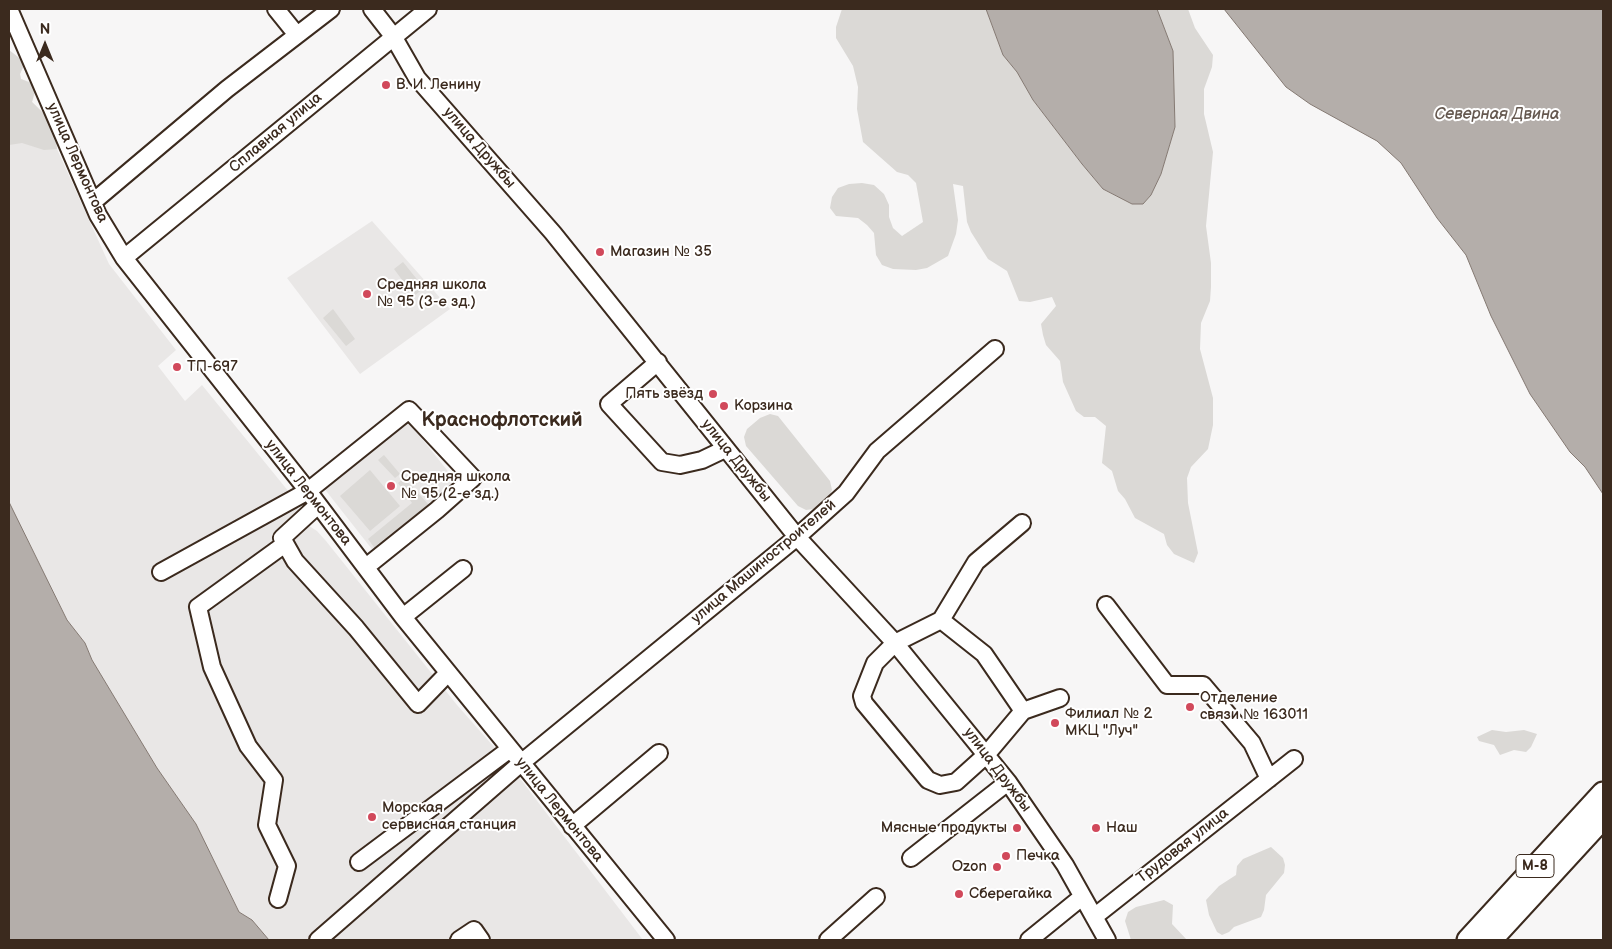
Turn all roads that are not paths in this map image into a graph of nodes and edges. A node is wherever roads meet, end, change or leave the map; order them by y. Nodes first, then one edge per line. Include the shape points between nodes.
1 (276, 9) edge
2 (331, 9) edge
3 (372, 9) edge
4 (428, 9) edge
5 (9, 10) edge
6 (297, 35) junction
7 (393, 36) junction
8 (92, 202) junction
9 (124, 258) junction
10 (995, 349) dead end
11 (658, 362) junction
12 (725, 449) junction
13 (308, 491) junction
14 (318, 505) junction
15 (1022, 524) dead end
16 (797, 537) junction
17 (285, 544) junction
18 (366, 567) junction
19 (463, 569) dead end
20 (160, 572) dead end
21 (1106, 605) dead end
22 (403, 617) junction
23 (941, 620) junction
24 (895, 643) junction
25 (448, 673) junction
26 (1060, 698) dead end
27 (1023, 711) junction
28 (510, 750) junction
29 (660, 753) dead end
30 (986, 755) junction
31 (1294, 759) dead end
32 (521, 764) junction
33 (1268, 779) junction
34 (1008, 782) junction
35 (1603, 793) edge
36 (1603, 818) edge
37 (572, 826) junction
38 (911, 858) dead end
39 (359, 862) dead end
40 (876, 897) dead end
41 (1082, 897) junction
42 (278, 899) dead end
43 (1094, 917) junction
44 (318, 940) edge
45 (459, 940) edge
46 (481, 940) edge
47 (666, 940) edge
48 (828, 940) edge
49 (1029, 940) edge
50 (1107, 940) edge
51 (1468, 940) edge
52 (1491, 940) edge

1 - 6 street
2 - 6 street
3 - 7 street, улица Дружбы
4 - 7 street, Сплавная улица
5 - 8 street, улица Лермонтова
6 - 8 street
7 - 9 street, Сплавная улица
7 - 11 street, улица Дружбы via 417,78 553,233
8 - 9 street, улица Лермонтова
9 - 13 street, улица Лермонтова
10 - 16 street, улица Машиностроителей via 877,450 846,493
11 - 12 street, улица Дружбы
11 - 12 street via 609,404 662,462 680,465 702,460
12 - 16 street, улица Дружбы
13 - 14 street, улица Лермонтова
13 - 18 street via 409,410 473,478
13 - 20 street
14 - 17 street via 282,538
14 - 18 street, улица Лермонтова
15 - 23 street via 976,562
16 - 24 street, улица Дружбы
16 - 32 street, улица Машиностроителей
17 - 25 street via 295,561 356,628 418,704
17 - 42 street via 198,608 212,667 248,746 274,780 266,826 287,866
18 - 22 street, улица Лермонтова
19 - 22 street
21 - 33 street via 1167,685 1203,685 1252,743
22 - 25 street, улица Лермонтова
23 - 24 street
23 - 27 street via 984,654
24 - 30 street, улица Дружбы
24 - 30 street via 875,663 862,696 864,703 928,780 940,785 956,782
25 - 28 street, улица Лермонтова
26 - 27 street
27 - 30 street
28 - 32 street, улица Лермонтова
28 - 39 street
29 - 37 street
30 - 34 street, улица Дружбы
31 - 33 street, Трудовая улица
32 - 37 street, улица Лермонтова
32 - 44 street, улица Машиностроителей
33 - 43 street, Трудовая улица
34 - 38 street
34 - 41 street, улица Дружбы via 1065,864
35 - 51 main road, М-8
36 - 52 main road
37 - 47 street, улица Лермонтова
40 - 48 street
41 - 43 street, улица Дружбы
41 - 49 street
43 - 50 street
45 - 46 street via 474,930

